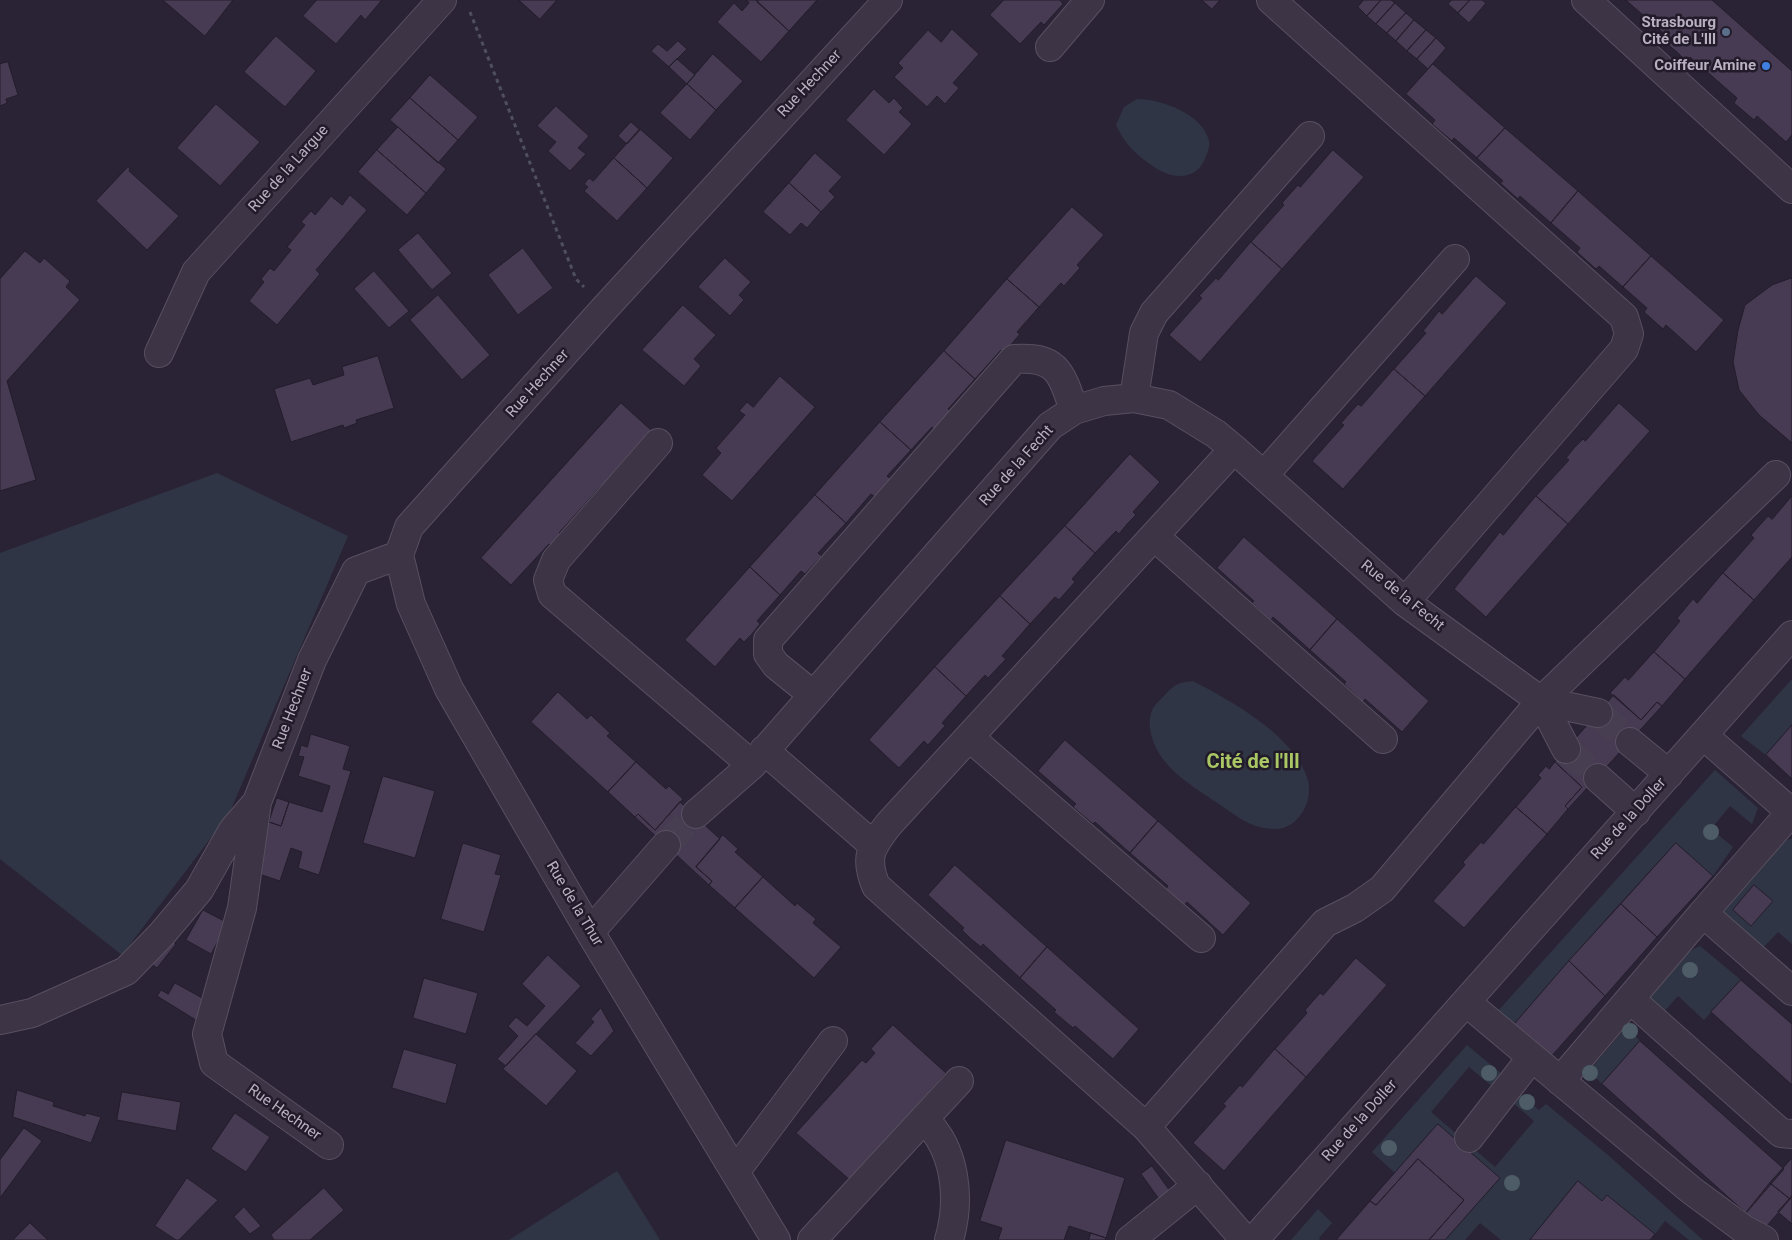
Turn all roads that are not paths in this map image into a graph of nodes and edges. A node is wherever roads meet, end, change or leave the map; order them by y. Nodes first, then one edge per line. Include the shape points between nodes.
1 (442, 0) edge
2 (888, 0) edge
3 (1090, 0) edge
4 (1271, 0) edge
5 (1586, 0) edge
6 (1050, 47) dead end
7 (1310, 136) dead end
8 (1792, 190) edge
9 (1455, 259) dead end
10 (159, 353) dead end
11 (1134, 398) junction
12 (1074, 410) junction
13 (658, 443) dead end
14 (1234, 449) junction
15 (1264, 474) junction
16 (1776, 474) dead end
17 (1154, 536) junction
18 (399, 555) junction
19 (1405, 602) junction
20 (1792, 635) edge
21 (813, 695) junction
22 (1541, 701) junction
23 (1598, 713) tunnel mouth
24 (1703, 735) junction
25 (969, 737) junction
26 (1383, 738) dead end
27 (1630, 742) tunnel mouth
28 (1566, 750) tunnel mouth
29 (758, 758) junction
30 (1669, 774) junction
31 (1598, 778) tunnel mouth
32 (257, 802) junction
33 (1636, 812) junction
34 (1792, 813) edge
35 (696, 814) tunnel mouth
36 (873, 845) junction
37 (666, 846) tunnel mouth
38 (1702, 913) junction
39 (590, 932) junction
40 (1201, 938) dead end
41 (1792, 991) edge
42 (1630, 999) junction
43 (1466, 1002) junction
44 (0, 1020) edge
45 (833, 1041) dead end
46 (1532, 1058) junction
47 (960, 1080) dead end
48 (1560, 1081) junction
49 (924, 1118) junction
50 (1146, 1127) junction
51 (1792, 1134) edge
52 (1469, 1138) dead end
53 (329, 1145) dead end
54 (735, 1172) junction
55 (1198, 1185) junction
56 (776, 1240) edge
57 (812, 1240) edge
58 (949, 1240) edge
59 (1130, 1240) edge
60 (1245, 1240) edge
61 (1254, 1240) edge
62 (1764, 1240) edge

1 - 10 street, Rue de la Largue via 196,272
2 - 18 street, Rue Hechner via 409,527
3 - 6 street
4 - 19 street via 1624,317 1629,334 1624,350
5 - 8 street
7 - 11 street via 1154,313 1144,334
9 - 15 street
11 - 12 street, Rue de la Fecht via 1104,401
11 - 14 street, Rue de la Fecht via 1169,405
12 - 21 street, Rue de la Fecht via 1050,426
12 - 21 street via 1065,383 1051,363 1033,358 1014,359 768,640 768,654 776,666
13 - 29 street via 556,560 548,580 552,594
14 - 15 street, Rue de la Fecht
14 - 17 street
15 - 19 street, Rue de la Fecht
16 - 22 street
17 - 25 street
17 - 26 street
18 - 32 street, Rue Hechner via 356,571 312,660
18 - 39 street, Rue de la Thur via 411,604 449,689
19 - 22 street, Rue de la Fecht
20 - 24 street, Rue de la Doller
21 - 29 street, Rue de la Fecht
22 - 23 street, Rue de la Fecht
22 - 28 street, Rue de la Fecht
22 - 50 street via 1382,890 1325,923
24 - 30 street, Rue de la Doller
24 - 34 street
25 - 36 street
25 - 40 street
27 - 30 street
29 - 35 street, Rue de la Fecht
29 - 36 street
30 - 33 street, Rue de la Doller
31 - 33 street
32 - 44 street, Rue Hechner via 233,830 199,890 126,971 32,1014
32 - 53 street, Rue Hechner via 242,908 207,1034 214,1064
33 - 43 street, Rue de la Doller
34 - 38 street
36 - 50 street via 870,872 876,886
37 - 39 street
38 - 41 street
38 - 42 street
39 - 54 street, Rue de la Thur
42 - 48 street
42 - 51 street via 1781,1132
43 - 46 street
43 - 61 street, Rue de la Doller
45 - 54 street
46 - 48 street
46 - 52 street
47 - 49 street
48 - 62 street via 1691,1190
49 - 57 street
49 - 58 street via 935,1129 950,1157 955,1194
50 - 55 street
54 - 56 street, Rue de la Thur
55 - 59 street
55 - 60 street

